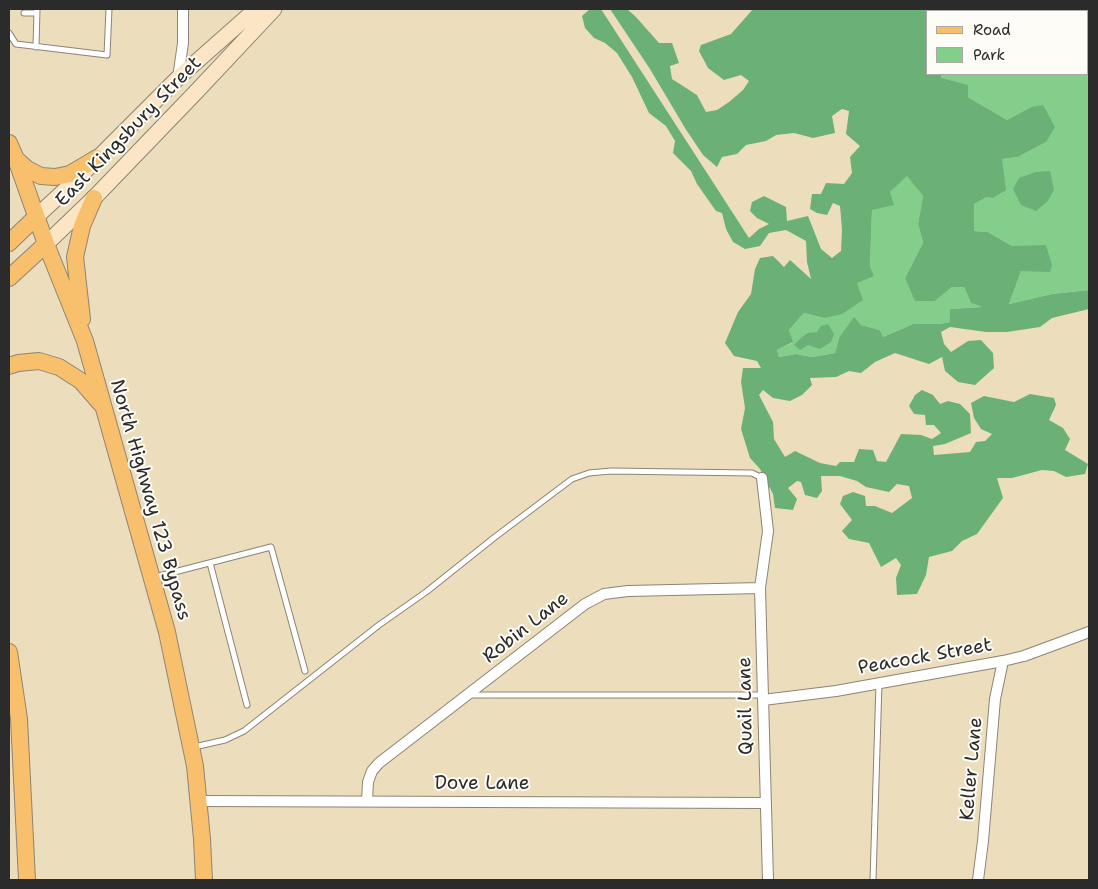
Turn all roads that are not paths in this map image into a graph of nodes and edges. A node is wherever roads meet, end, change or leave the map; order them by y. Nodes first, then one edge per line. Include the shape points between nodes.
1 (109, 9) edge
2 (184, 9) edge
3 (256, 9) edge
4 (274, 9) edge
5 (37, 11) edge
6 (24, 12) dead end
7 (9, 33) edge
8 (36, 47) junction
9 (178, 78) junction
10 (9, 143) edge
11 (97, 158) junction
12 (16, 159) junction
13 (94, 198) junction
14 (36, 216) junction
15 (9, 243) edge
16 (46, 244) junction
17 (9, 278) edge
18 (84, 341) junction
19 (9, 366) edge
20 (103, 406) junction
21 (762, 478) joint
22 (210, 563) junction
23 (152, 578) junction
24 (760, 588) junction
25 (1089, 632) edge
26 (9, 652) edge
27 (1003, 661) junction
28 (305, 671) dead end
29 (879, 683) junction
30 (467, 695) junction
31 (763, 697) junction
32 (247, 705) dead end
33 (191, 747) junction
34 (199, 801) junction
35 (367, 801) junction
36 (765, 803) junction
37 (27, 880) edge
38 (204, 880) edge
39 (768, 880) edge
40 (873, 880) edge
41 (978, 880) edge

1 - 8 lane via 107,55
2 - 9 street via 184,43
3 - 9 main road, East Kingsbury Street
4 - 13 main road, East Kingsbury Street
5 - 6 lane
5 - 8 lane
7 - 8 lane via 16,44
9 - 11 main road, East Kingsbury Street
10 - 12 main road, North Highway 123 Bypass
11 - 12 main road via 70,174 55,177 41,176
11 - 14 main road, East Kingsbury Street
12 - 14 main road, North Highway 123 Bypass
13 - 16 main road, East Kingsbury Street
13 - 18 main road via 74,257
14 - 15 main road, East Kingsbury Street
14 - 16 main road, North Highway 123 Bypass
16 - 17 main road, East Kingsbury Street
16 - 18 main road, North Highway 123 Bypass
18 - 20 main road, North Highway 123 Bypass
19 - 20 main road via 39,361 59,367 81,381
20 - 23 main road, North Highway 123 Bypass
21 - 24 street, Quail Lane via 768,531
21 - 33 lane via 752,473 611,472 588,473 572,479 244,731 225,740
22 - 23 lane
22 - 28 lane via 271,547
22 - 32 lane
23 - 33 main road, North Highway 123 Bypass
24 - 30 street, Robin Lane via 604,594 585,604
24 - 31 street, Quail Lane
25 - 27 street, Peacock Street
26 - 37 main road via 19,719
27 - 29 street, Peacock Street
27 - 41 street, Keller Lane via 995,699
29 - 31 street, Peacock Street via 836,691
29 - 40 lane
30 - 31 lane
30 - 35 street, Robin Lane via 379,763 368,782
31 - 36 street, Quail Lane
33 - 34 main road, North Highway 123 Bypass
34 - 35 street, Dove Lane
34 - 38 main road, North Highway 123 Bypass
35 - 36 street, Dove Lane
36 - 39 street, Quail Lane

